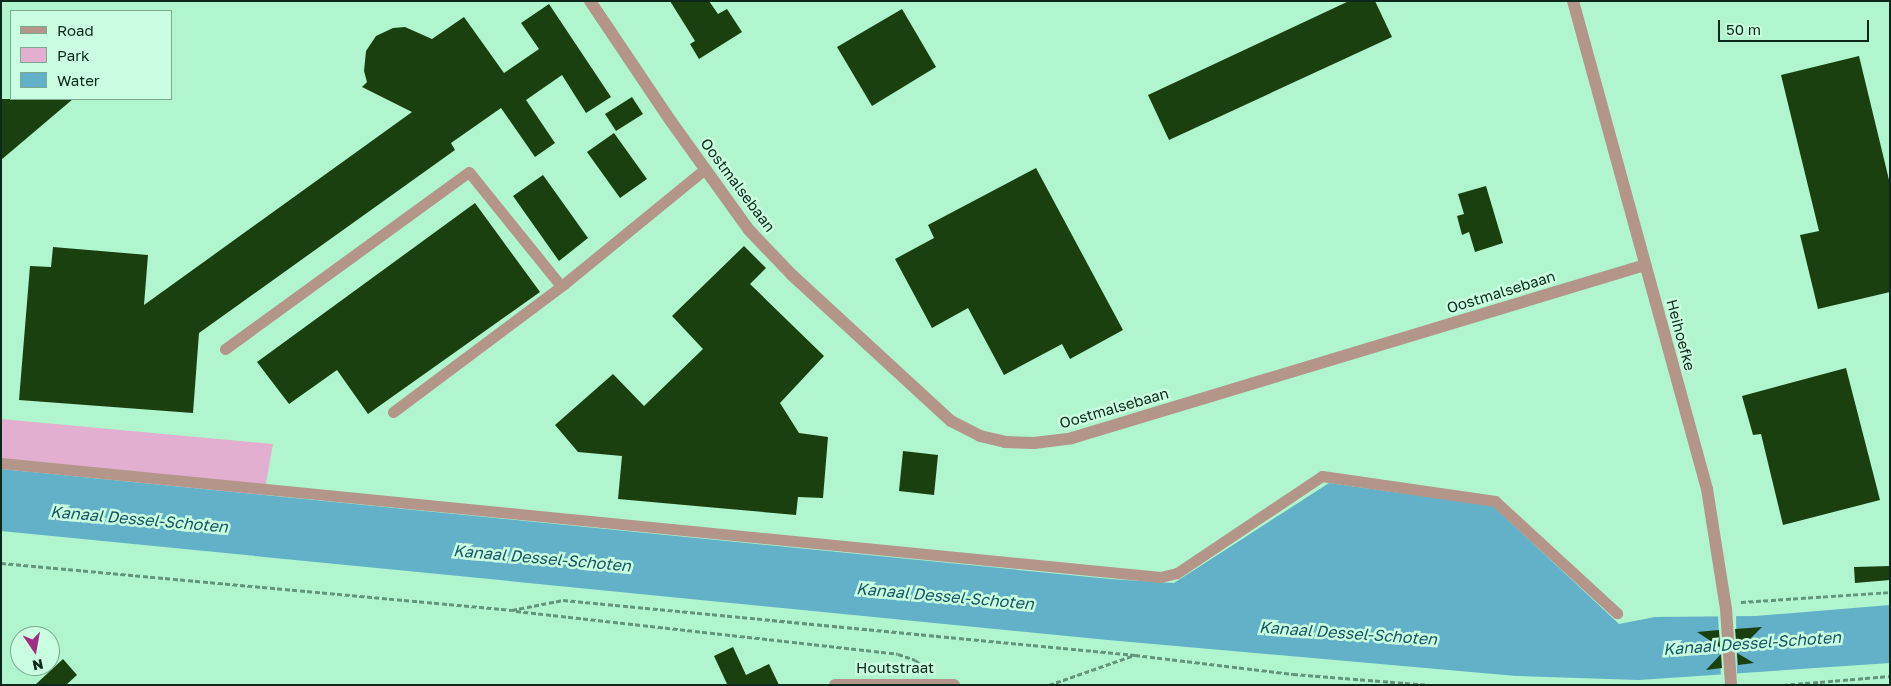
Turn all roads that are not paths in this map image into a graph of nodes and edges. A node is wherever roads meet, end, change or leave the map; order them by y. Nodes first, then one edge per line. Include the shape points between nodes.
1 (590, 1) edge
2 (1573, 1) edge
3 (704, 170) junction
4 (1645, 265) junction
5 (561, 286) junction
6 (225, 349) dead end
7 (393, 412) dead end
8 (1, 463) edge
9 (1617, 613) dead end
10 (1731, 683) edge
11 (835, 685) edge
12 (954, 685) edge

1 - 3 street, Oostmalsebaan
2 - 4 street, Heihoefke
3 - 4 street, Oostmalsebaan via 749,230 792,275 951,421 980,436 1005,442 1034,443 1072,438
3 - 5 lane
4 - 10 street, Heihoefke via 1707,489 1726,608
5 - 6 lane via 468,172
5 - 7 lane
8 - 9 lane via 1160,577 1177,573 1322,476 1495,501
11 - 12 street, Houtstraat

